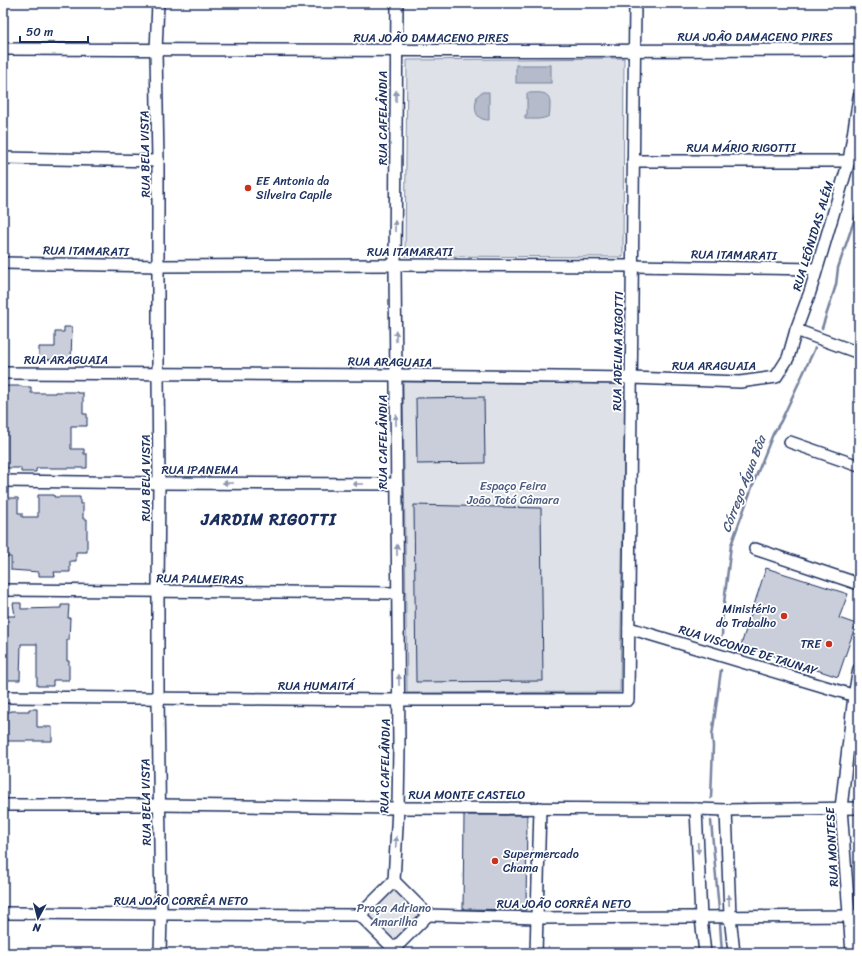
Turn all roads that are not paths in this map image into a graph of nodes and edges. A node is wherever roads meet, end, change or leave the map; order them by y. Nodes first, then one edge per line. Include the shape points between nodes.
1 (158, 3) edge
2 (397, 3) edge
3 (635, 3) edge
4 (3, 49) edge
5 (634, 50) junction
6 (859, 50) edge
7 (156, 51) junction
8 (396, 51) junction
9 (859, 97) edge
10 (3, 158) edge
11 (158, 161) junction
12 (633, 161) junction
13 (849, 161) junction
14 (3, 263) edge
15 (395, 265) junction
16 (158, 266) junction
17 (632, 266) junction
18 (816, 269) junction
19 (796, 330) junction
20 (859, 353) edge
21 (3, 373) edge
22 (158, 374) junction
23 (396, 375) junction
24 (776, 377) joint
25 (631, 378) junction
26 (790, 442) dead end
27 (859, 466) edge
28 (3, 481) edge
29 (159, 483) junction
30 (397, 484) junction
31 (755, 549) dead end
32 (859, 584) edge
33 (3, 590) edge
34 (158, 591) junction
35 (398, 593) junction
36 (629, 628) junction
37 (859, 669) edge
38 (857, 696) edge
39 (3, 697) edge
40 (158, 698) junction
41 (399, 700) junction
42 (628, 700) joint
43 (3, 805) edge
44 (160, 805) junction
45 (398, 808) junction
46 (540, 808) junction
47 (841, 808) junction
48 (859, 808) edge
49 (696, 809) junction
50 (726, 810) junction
51 (394, 881) junction
52 (3, 913) edge
53 (161, 914) junction
54 (360, 915) junction
55 (428, 915) junction
56 (730, 916) junction
57 (854, 916) edge
58 (537, 918) junction
59 (701, 918) junction
60 (394, 951) edge
61 (160, 953) edge
62 (536, 953) edge
63 (705, 953) edge
64 (734, 953) edge
65 (852, 953) edge

1 - 7 street, RUA BELA VISTA
2 - 8 street, RUA CAFELÂNDIA
3 - 5 street, RUA ADELINA RIGOTTI
4 - 7 street, RUA JOÃO DAMACENO PIRES
5 - 6 street, RUA JOÃO DAMACENO PIRES
5 - 8 street, RUA JOÃO DAMACENO PIRES
5 - 12 street, RUA ADELINA RIGOTTI
7 - 8 street, RUA JOÃO DAMACENO PIRES
7 - 11 street, RUA BELA VISTA
15 -> 8 street, RUA CAFELÂNDIA
9 - 13 street, RUA LEÔNIDAS ALÉM
10 - 11 street
11 - 16 street, RUA BELA VISTA
12 - 13 street, RUA MÁRIO RIGOTTI
12 - 17 street, RUA ADELINA RIGOTTI
13 - 18 street, RUA LEÔNIDAS ALÉM
14 - 16 street, RUA ITAMARATI
15 - 16 street, RUA ITAMARATI
15 - 17 street, RUA ITAMARATI
23 -> 15 street, RUA CAFELÂNDIA
16 - 22 street, RUA BELA VISTA
17 - 18 street, RUA ITAMARATI
17 - 25 street, RUA ADELINA RIGOTTI
18 - 19 street, RUA LEÔNIDAS ALÉM
19 - 20 street
19 - 24 street, RUA LEÔNIDAS ALÉM via 788,358
21 - 22 street, RUA ARAGUAIA
22 - 23 street, RUA ARAGUAIA
22 - 29 street, RUA BELA VISTA
23 - 25 street, RUA ARAGUAIA
30 -> 23 street, RUA CAFELÂNDIA
24 - 25 street, RUA ARAGUAIA via 740,382
25 - 36 street, RUA ADELINA RIGOTTI
26 - 27 street
28 - 29 street, RUA IPANEMA
30 -> 29 street, RUA IPANEMA
29 - 34 street, RUA BELA VISTA
35 -> 30 street, RUA CAFELÂNDIA
31 - 32 street
33 - 34 street, RUA PALMEIRAS
34 - 35 street, RUA PALMEIRAS
34 - 40 street, RUA BELA VISTA
41 -> 35 street, RUA CAFELÂNDIA
36 - 38 street, RUA VISCONDE DE TAUNAY
36 - 42 street, RUA ADELINA RIGOTTI
37 - 38 street, RUA MONTESE
38 - 47 street, RUA MONTESE
39 - 40 street, RUA HUMAITÁ
40 - 41 street, RUA HUMAITÁ
40 - 44 street, RUA BELA VISTA
41 - 42 street, RUA HUMAITÁ
41 - 45 street, RUA CAFELÂNDIA
43 - 44 street, RUA MONTE CASTELO
44 - 45 street, RUA MONTE CASTELO
44 - 53 street, RUA BELA VISTA
45 - 46 street, RUA MONTE CASTELO
51 -> 45 street, RUA CAFELÂNDIA
46 - 49 street, RUA MONTE CASTELO
46 - 58 street
47 - 48 street, RUA MONTE CASTELO
47 - 50 street, RUA MONTE CASTELO
47 - 57 street, RUA MONTESE
49 - 50 street, RUA MONTE CASTELO
49 -> 59 street
56 -> 50 street
51 - 54 street
51 - 55 street
52 - 53 street, RUA JOÃO CORRÊA NETO
53 - 54 street, RUA JOÃO CORRÊA NETO
53 - 61 street, RUA BELA VISTA
54 - 60 street
55 - 58 street, RUA JOÃO CORRÊA NETO
55 - 60 street
56 - 57 street
56 - 59 street, RUA JOÃO CORRÊA NETO
56 - 64 street
57 - 65 street, RUA MONTESE
58 - 59 street, RUA JOÃO CORRÊA NETO
58 - 62 street
59 - 63 street

